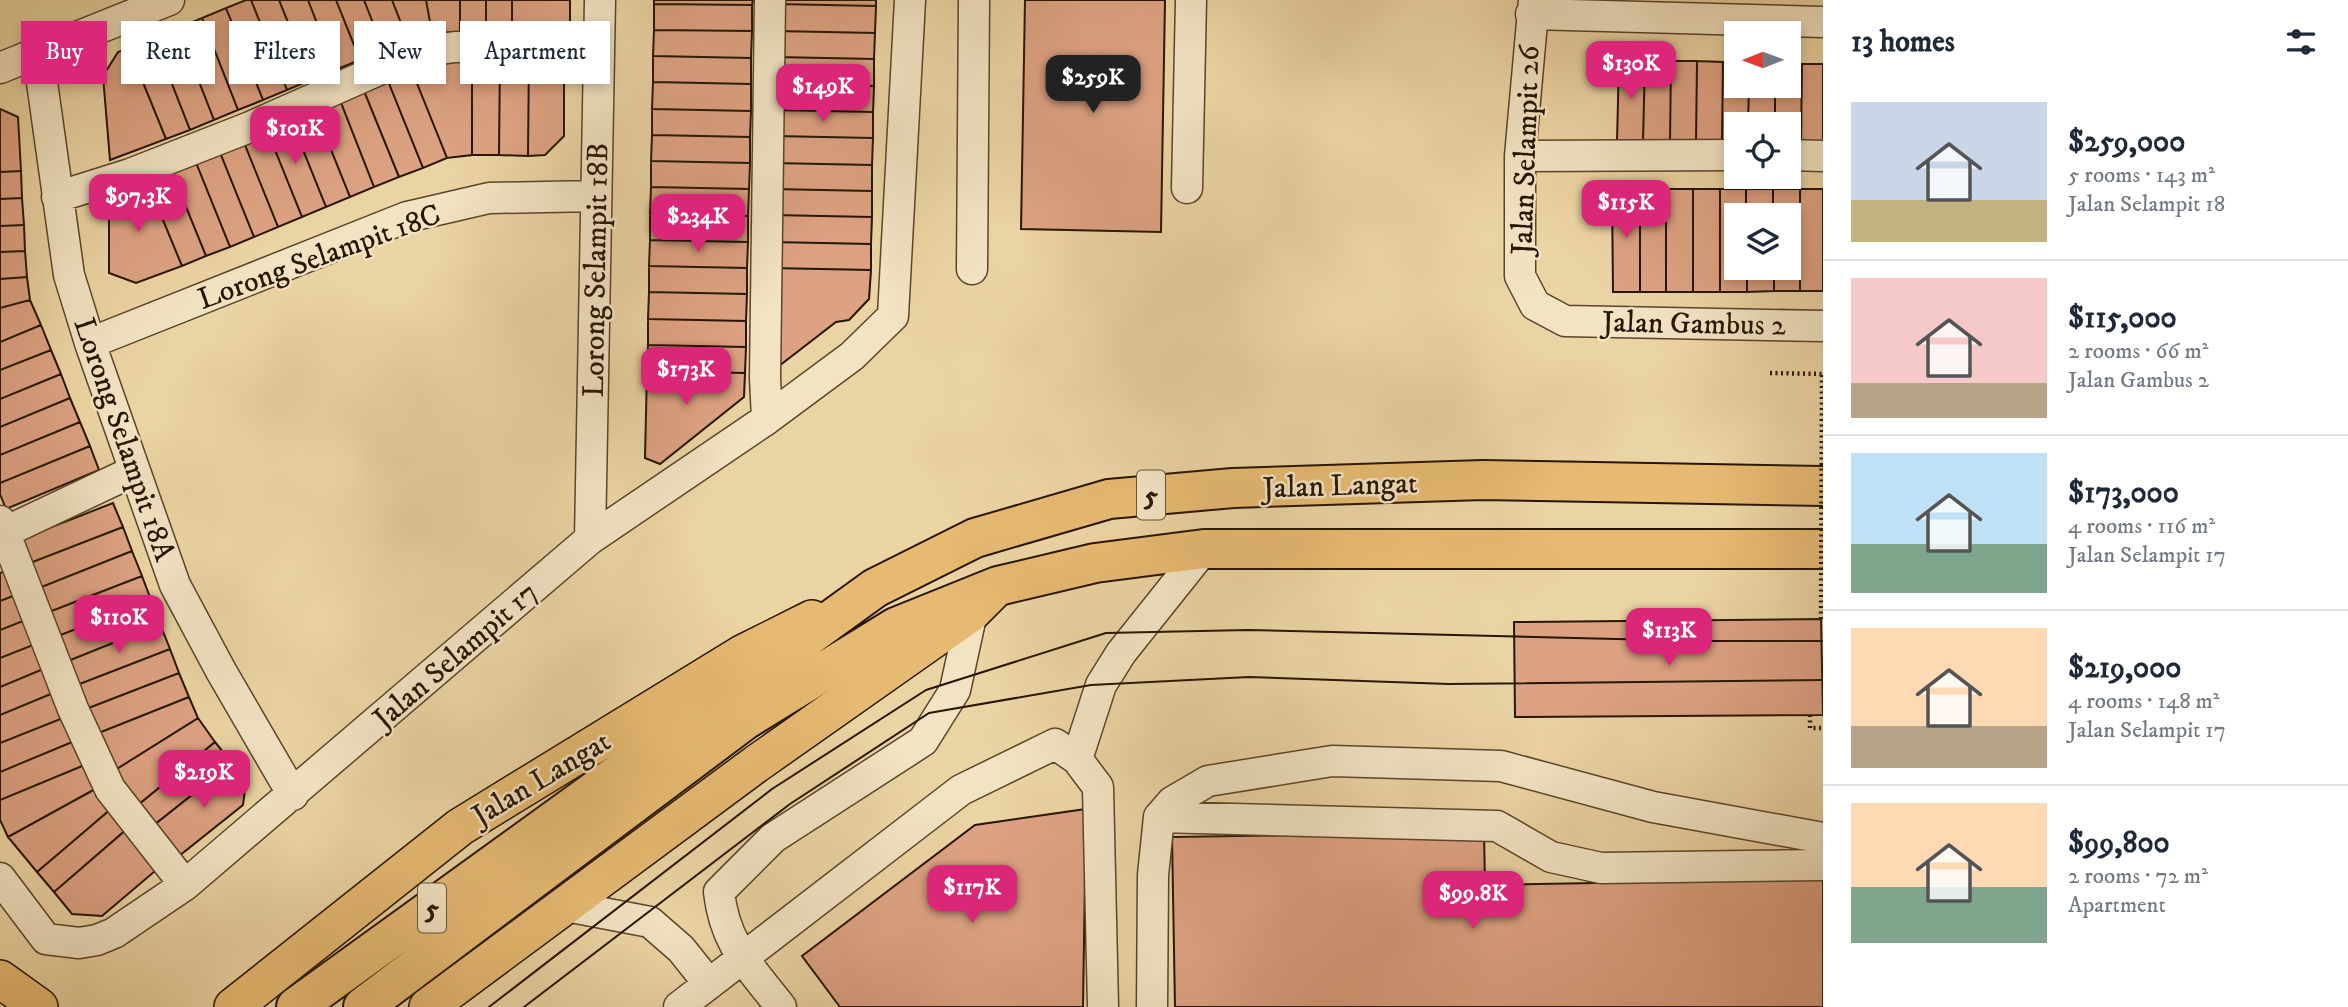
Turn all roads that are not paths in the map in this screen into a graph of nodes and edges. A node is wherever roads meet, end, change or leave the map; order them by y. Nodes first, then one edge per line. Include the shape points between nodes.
1 (169, 0) edge
2 (600, 0) edge
3 (770, 0) edge
4 (910, 0) edge
5 (974, 0) edge
6 (1191, 0) edge
7 (1532, 7) edge
8 (1626, 9) edge
9 (1781, 11) edge
10 (600, 21) edge
11 (1823, 22) edge
12 (107, 26) edge
13 (460, 47) edge
14 (21, 60) edge
15 (0, 68) edge
16 (42, 84) edge
17 (598, 84) edge
18 (1724, 155) edge
19 (1801, 155) edge
20 (1520, 156) junction
21 (1823, 156) edge
22 (1187, 188) dead end
23 (596, 196) junction
24 (57, 197) junction
25 (972, 269) dead end
26 (1565, 321) joint
27 (1823, 326) edge
28 (90, 343) junction
29 (767, 419) junction
30 (135, 471) junction
31 (1823, 486) edge
32 (2, 526) edge
33 (590, 539) junction
34 (1204, 549) junction
35 (1823, 549) edge
36 (875, 588) junction
37 (985, 599) junction
38 (1077, 759) junction
39 (293, 795) junction
40 (1159, 817) junction
41 (1823, 838) edge
42 (1823, 865) edge
43 (0, 878) edge
44 (185, 884) junction
45 (566, 906) junction
46 (298, 955) junction
47 (742, 958) junction
48 (0, 979) edge
49 (709, 984) junction
50 (0, 985) edge
51 (20, 1007) edge
52 (39, 1007) edge
53 (233, 1007) edge
54 (260, 1007) edge
55 (296, 1007) edge
56 (363, 1007) edge
57 (428, 1007) edge
58 (679, 1007) edge
59 (781, 1007) edge
60 (1102, 1007) edge
61 (1152, 1007) edge

1 - 12 street
2 - 10 street, Lorong Selampit 18B
3 - 29 street
4 - 29 street, Jalan Selampit 17 via 893,316 852,356
5 - 25 street
6 - 22 street
7 - 8 street
7 - 20 street, Jalan Selampit 26
8 - 9 street
9 - 11 street
13 - 24 street via 419,52 250,127
14 - 15 street
16 - 24 street, Lorong Selampit 18A
17 - 23 street, Lorong Selampit 18B
18 - 20 street
19 - 21 street
20 - 26 street, Jalan Selampit 26 via 1520,276 1535,304
23 - 28 street, Lorong Selampit 18C via 489,198 407,217
23 - 33 street, Lorong Selampit 18B
24 - 28 street, Lorong Selampit 18A via 69,275
26 - 27 street, Jalan Gambus 2
28 - 30 street, Lorong Selampit 18A
29 - 33 street, Jalan Selampit 17
30 - 32 street
30 - 39 street, Lorong Selampit 18A via 175,585
31 - 36 highway, Jalan Langat / 5 via 1483,480 1233,488 1109,499 975,538
32 - 44 street via 73,709 110,789
33 - 39 street, Jalan Selampit 17
34 - 35 highway, Jalan Langat / 5
34 - 37 highway, Jalan Langat / 5 via 1096,563
34 - 38 street via 1101,685
36 - 46 main road, Jalan Langat / 5 via 742,654 460,827
36 - 55 highway, Jalan Langat / 5
37 - 45 main road, Jalan Langat / 5
37 - 47 street via 955,690 923,741 773,838 719,892 722,920
37 - 56 highway, Jalan Langat / 5 via 896,627 744,720
38 - 47 street via 1055,744 961,790
38 - 60 street via 1098,788
39 - 44 street, Jalan Selampit 17
40 - 41 street via 1172,802 1208,781 1332,761 1501,766 1653,807
40 - 42 street via 1497,826 1551,857 1601,868
40 - 61 street via 1153,875
43 - 44 street, Jalan Selampit 17 via 46,939 79,943 114,933
45 - 49 street via 650,922 681,949
45 - 57 main road, Jalan Langat / 5
46 - 53 main road, Jalan Langat / 5
46 - 54 main road
47 - 49 street
47 - 59 street
48 - 52 main road
49 - 58 street
50 - 51 main road

